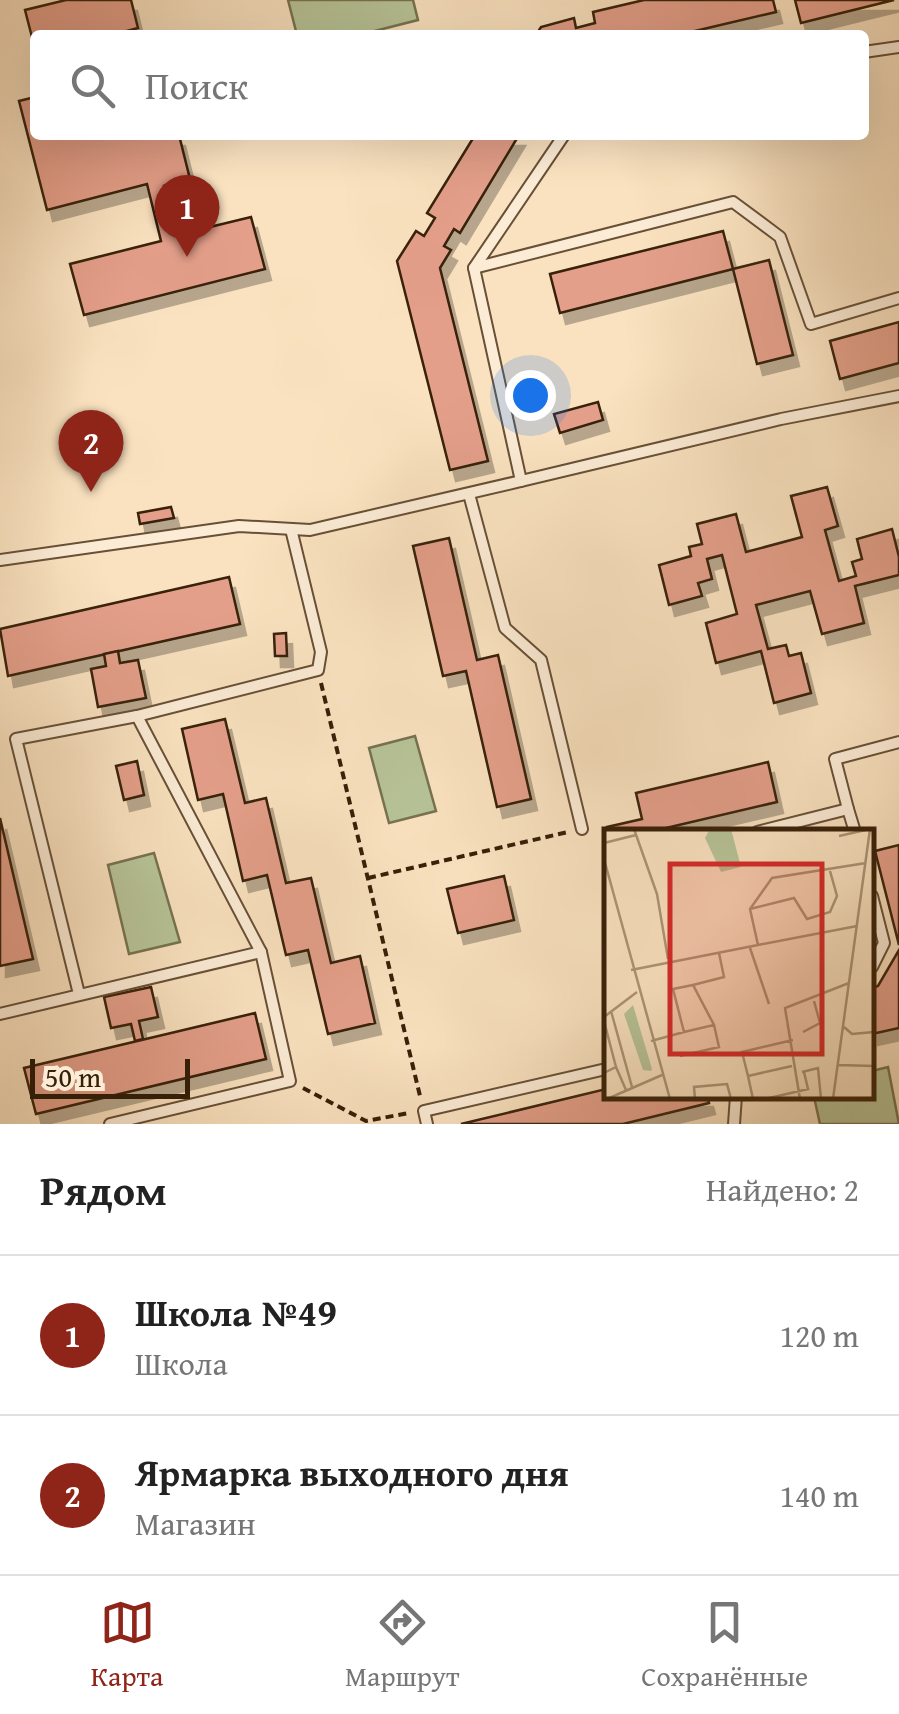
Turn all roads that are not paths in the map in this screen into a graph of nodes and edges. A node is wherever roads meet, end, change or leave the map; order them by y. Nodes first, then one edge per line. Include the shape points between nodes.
1 (899, 48) edge
2 (869, 51) edge
3 (561, 140) edge
4 (474, 268) junction
5 (899, 298) edge
6 (899, 396) edge
7 (521, 481) junction
8 (469, 494) junction
9 (291, 529) junction
10 (0, 560) edge
11 (137, 716) junction
12 (899, 742) edge
13 (848, 808) junction
14 (582, 829) road end
15 (768, 829) edge
16 (853, 829) edge
17 (874, 904) edge
18 (261, 952) junction
19 (874, 962) edge
20 (78, 994) junction
21 (0, 1014) edge
22 (604, 1070) edge
23 (736, 1099) edge
24 (110, 1124) edge
25 (427, 1124) edge
26 (734, 1124) edge

1 - 2 lane
3 - 4 lane
4 - 5 lane via 732,202 780,238 811,324
4 - 7 lane
6 - 7 lane
7 - 8 lane
8 - 9 lane
8 - 14 lane via 505,628 541,660
9 - 10 lane via 239,526
9 - 11 lane via 321,652 318,670
11 - 18 lane
11 - 20 lane via 16,739
12 - 13 lane via 835,758
13 - 15 lane
13 - 16 lane
17 - 19 lane via 884,943
18 - 20 lane
18 - 24 lane via 290,1081
20 - 21 lane
22 - 25 lane via 424,1111
23 - 26 lane

